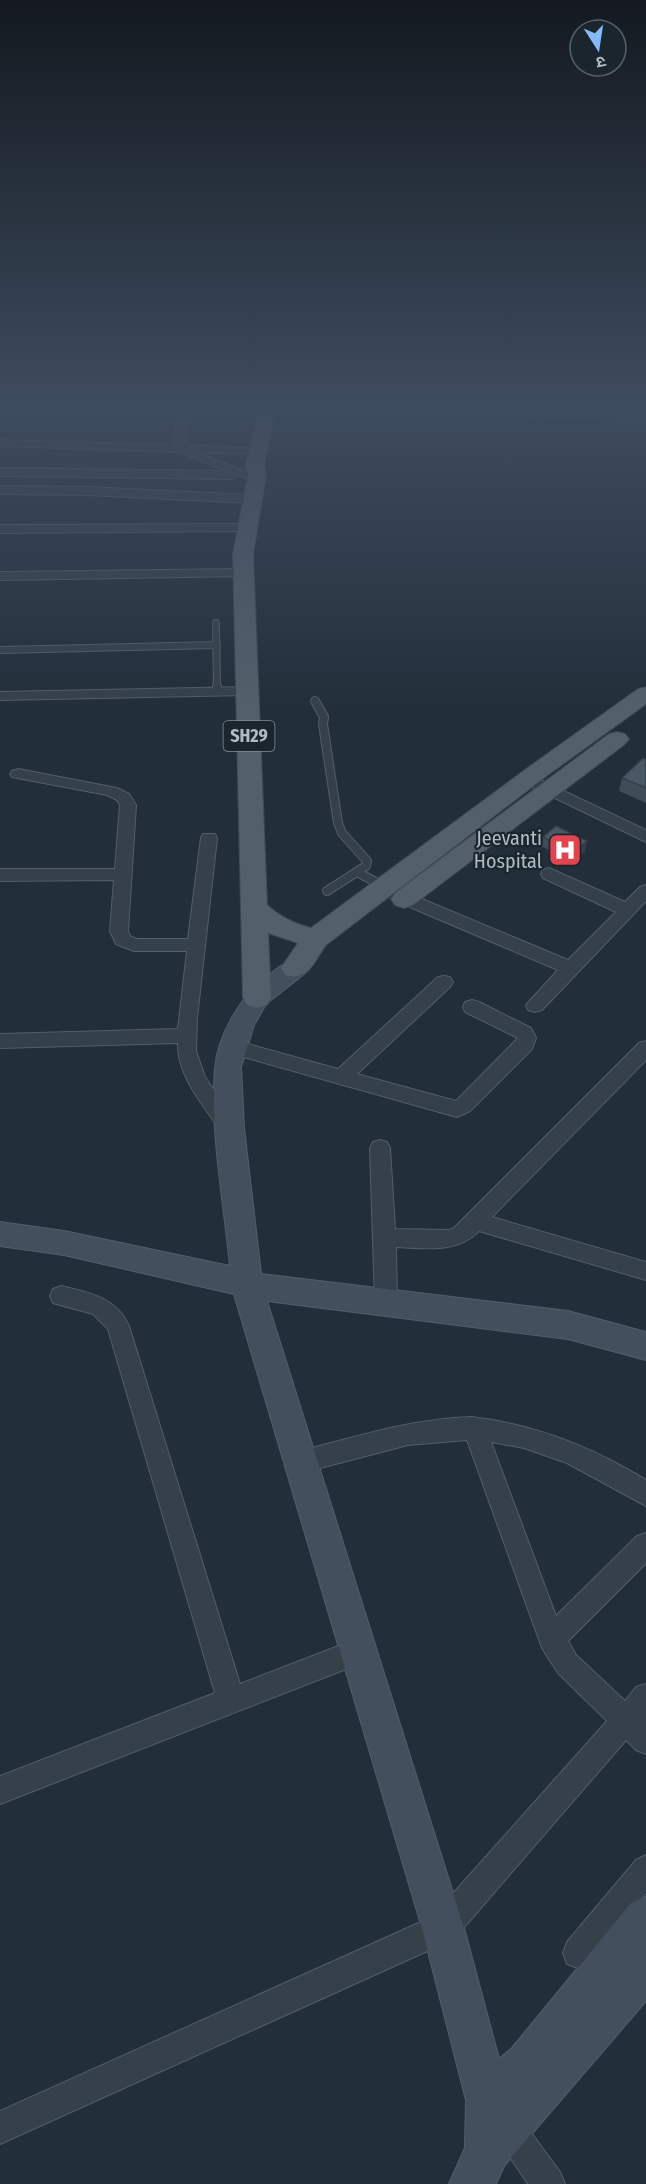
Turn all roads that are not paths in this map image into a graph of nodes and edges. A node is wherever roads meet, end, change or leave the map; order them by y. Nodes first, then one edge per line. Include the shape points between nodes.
1 (249, 508) edge
2 (246, 528) junction
3 (0, 529) edge
4 (244, 573) junction
5 (0, 576) edge
6 (216, 623) dead end
7 (217, 645) junction
8 (0, 650) edge
9 (217, 692) junction
10 (247, 692) junction
11 (646, 694) edge
12 (0, 696) edge
13 (315, 701) dead end
14 (646, 717) edge
15 (18, 774) dead end
16 (528, 779) junction
17 (551, 790) junction
18 (646, 837) edge
19 (209, 838) dead end
20 (357, 872) junction
21 (123, 874) junction
22 (549, 874) dead end
23 (0, 875) edge
24 (327, 891) dead end
25 (646, 891) edge
26 (394, 893) junction
27 (254, 908) junction
28 (627, 910) junction
29 (316, 938) junction
30 (196, 945) junction
31 (295, 968) junction
32 (571, 968) junction
33 (444, 982) dead end
34 (257, 998) junction
35 (536, 1005) dead end
36 (472, 1007) dead end
37 (188, 1036) junction
38 (0, 1041) edge
39 (233, 1047) junction
40 (646, 1048) edge
41 (342, 1076) junction
42 (230, 1128) junction
43 (380, 1148) dead end
44 (474, 1221) junction
45 (0, 1234) edge
46 (386, 1238) junction
47 (646, 1271) edge
48 (247, 1285) junction
49 (61, 1296) dead end
50 (386, 1303) junction
51 (646, 1346) edge
52 (475, 1429) junction
53 (301, 1462) junction
54 (646, 1494) edge
55 (646, 1545) edge
56 (550, 1639) junction
57 (359, 1651) junction
58 (646, 1697) edge
59 (231, 1700) junction
60 (626, 1720) junction
61 (646, 1740) edge
62 (0, 1790) edge
63 (646, 1870) edge
64 (646, 1918) edge
65 (443, 1928) junction
66 (578, 1953) dead end
67 (646, 1969) edge
68 (0, 2128) edge
69 (489, 2140) edge
70 (548, 2184) edge

1 - 2 main road, SH29
2 - 3 street
2 - 4 main road, SH29
4 - 5 street
4 - 10 main road, SH29
6 - 7 lane
7 - 8 lane
7 - 9 lane
9 - 10 lane
9 - 12 lane
10 - 27 main road, SH29
11 - 16 main road
13 - 20 lane via 324,717 338,823 367,861
14 - 17 main road
15 - 21 street via 111,791 123,797 128,805
16 - 17 street
16 - 26 main road
17 - 18 street
17 - 26 main road
19 - 30 street
20 - 24 lane
20 - 26 lane
21 - 23 street
21 - 30 street via 119,931 122,940 134,945
22 - 28 street
25 - 28 street
26 - 29 main road
26 - 31 main road via 334,948
26 - 32 street
27 - 29 main road via 278,928
27 - 34 main road, SH29
28 - 32 street
29 - 31 main road
30 - 37 street
31 - 34 main road
32 - 35 street
33 - 41 street
34 - 39 main road
36 - 41 street via 527,1038 463,1106 448,1108
37 - 38 street
37 - 42 street via 187,1051 196,1079
39 - 41 street
39 - 42 main road via 228,1067
40 - 44 street
42 - 48 main road
43 - 46 street
44 - 46 street via 462,1234 450,1239
44 - 47 street
45 - 48 main road via 224,1277
46 - 50 street
48 - 50 main road
48 - 53 main road
49 - 59 street via 95,1304 112,1314 118,1326
50 - 51 main road via 568,1325
52 - 53 street via 444,1429 398,1437
52 - 54 street via 537,1439 619,1476
52 - 56 street
53 - 57 main road
55 - 56 street
56 - 60 street via 567,1664
57 - 59 street
57 - 65 main road
58 - 60 street
59 - 62 street
60 - 61 street
60 - 65 street
63 - 66 street
64 - 69 main road via 527,2063
65 - 68 street
65 - 69 main road
67 - 69 main road
69 - 70 street

